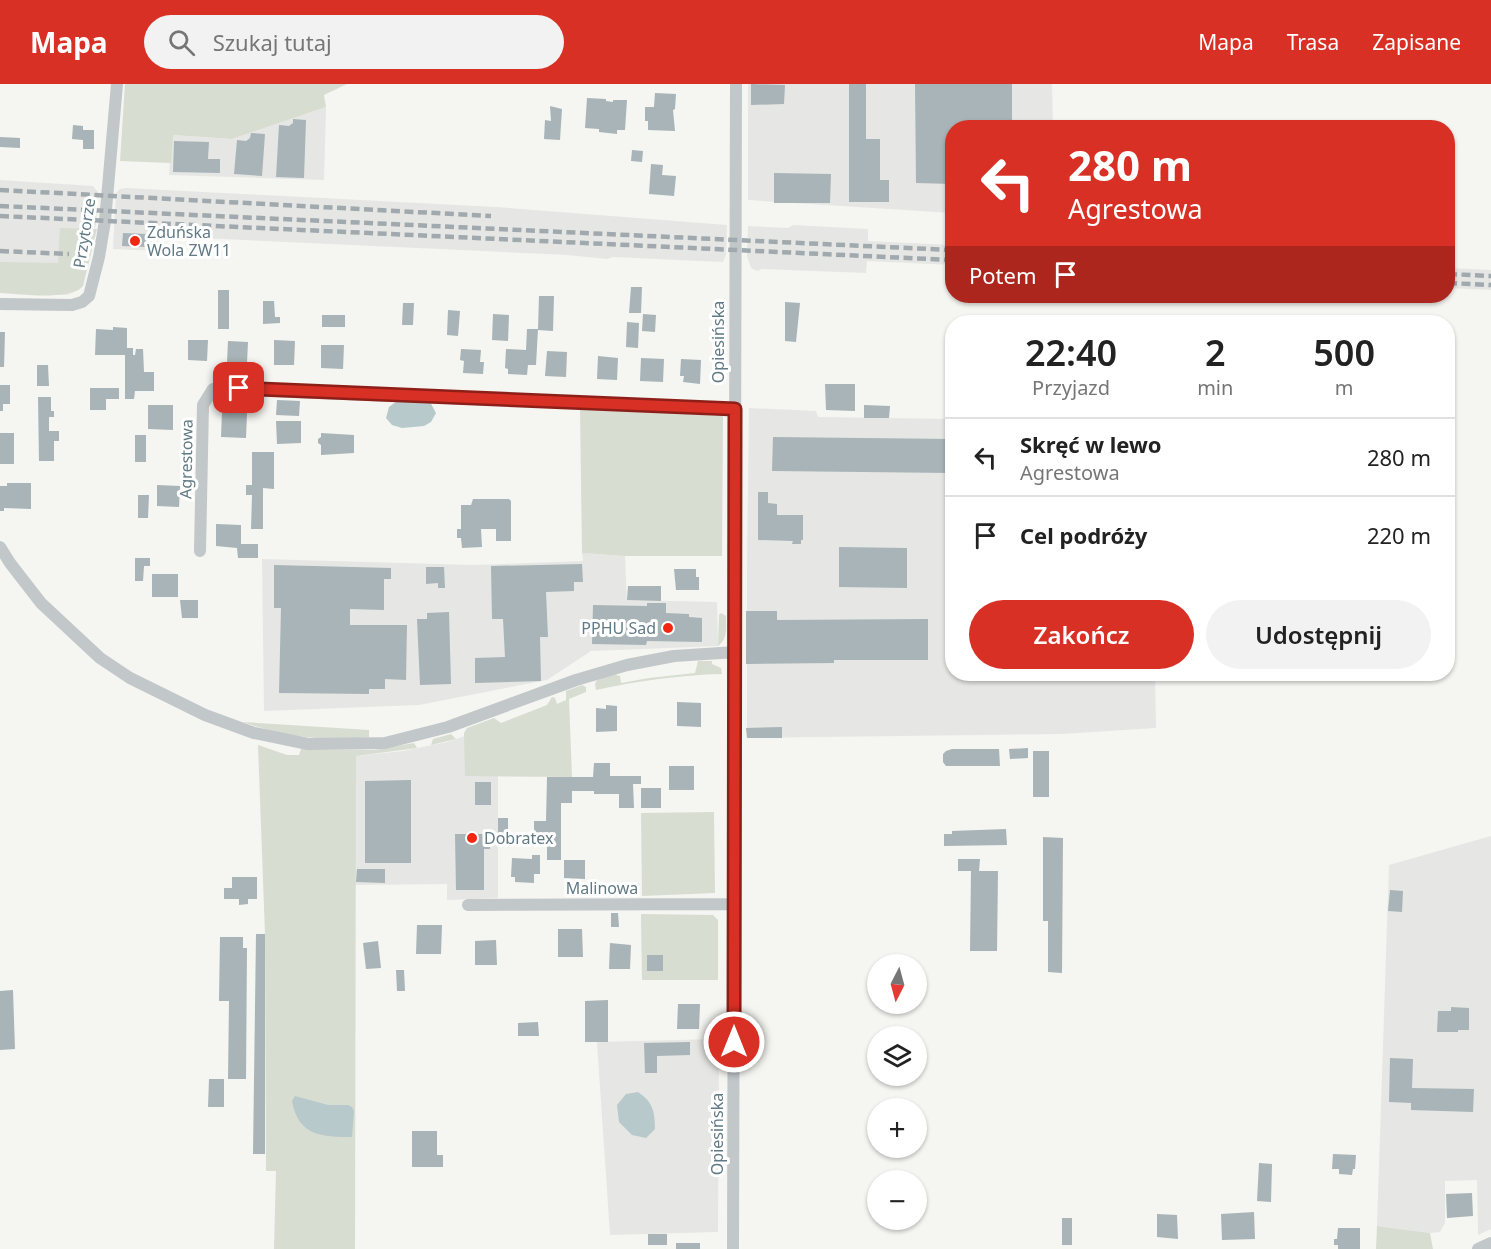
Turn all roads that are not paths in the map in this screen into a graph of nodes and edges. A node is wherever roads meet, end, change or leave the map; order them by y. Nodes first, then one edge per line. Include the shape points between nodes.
1 (117, 84) edge
2 (736, 84) edge
3 (0, 304) edge
4 (735, 409) junction
5 (0, 547) edge
6 (200, 551) dead end
7 (736, 652) junction
8 (735, 904) junction
9 (468, 905) dead end
10 (1491, 1243) edge
11 (733, 1249) edge
12 (1478, 1249) edge

1 - 3 street, Przytorze via 105,221 89,296 72,305
2 - 4 street, Opiesińska
4 - 6 street, Agrestowa via 213,389 203,405
4 - 7 street, Opiesińska
5 - 7 street via 41,603 100,658 130,678 205,715 254,733 308,744 385,742 448,727 627,665 674,656
7 - 8 street, Opiesińska
8 - 9 street, Malinowa
8 - 11 street, Opiesińska
10 - 12 street

